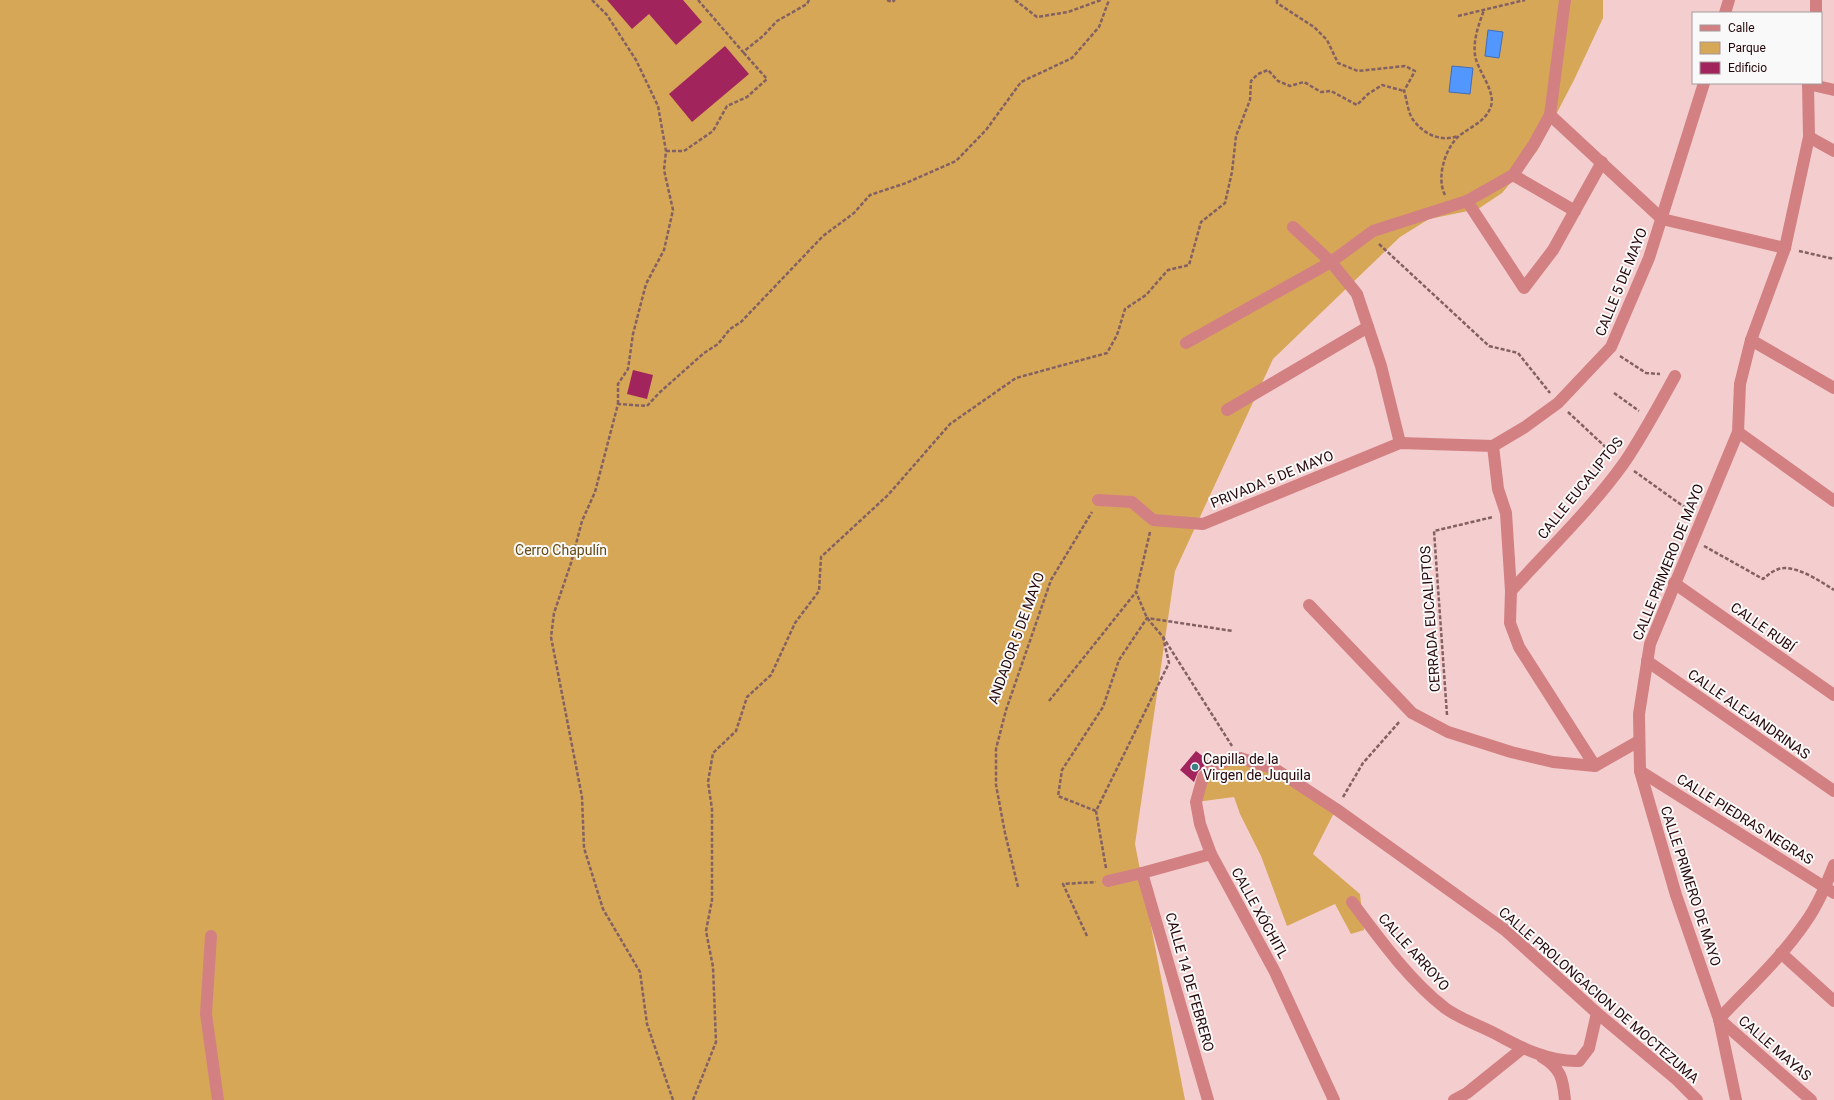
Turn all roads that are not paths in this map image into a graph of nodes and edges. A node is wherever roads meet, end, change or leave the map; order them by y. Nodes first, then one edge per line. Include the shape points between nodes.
1 (1565, 0) edge
2 (1729, 0) edge
3 (1816, 0) edge
4 (1725, 12) edge
5 (1816, 12) edge
6 (1704, 84) edge
7 (1808, 84) edge
8 (1834, 90) edge
9 (1550, 115) junction
10 (1809, 137) junction
11 (1834, 150) edge
12 (1602, 162) junction
13 (1513, 175) junction
14 (1467, 201) junction
15 (1575, 211) junction
16 (1662, 219) junction
17 (1293, 227) dead end
18 (1784, 248) junction
19 (1331, 262) junction
20 (1368, 327) junction
21 (1751, 340) junction
22 (1186, 343) dead end
23 (1675, 376) road end
24 (1834, 388) edge
25 (1227, 410) dead end
26 (1738, 432) junction
27 (1400, 443) junction
28 (1493, 446) junction
29 (1098, 500) road end
30 (1834, 501) edge
31 (1674, 583) junction
32 (1511, 591) junction
33 (1309, 605) dead end
34 (1647, 661) junction
35 (1834, 695) edge
36 (1639, 741) junction
37 (1240, 758) joint
38 (1595, 766) junction
39 (1640, 770) junction
40 (1834, 792) edge
41 (1211, 854) junction
42 (1834, 865) edge
43 (1142, 873) junction
44 (1108, 880) road end
45 (1830, 890) edge
46 (1352, 902) dead end
47 (211, 936) dead end
48 (1781, 953) junction
49 (1834, 1001) edge
50 (1597, 1013) junction
51 (1719, 1019) junction
52 (1529, 1050) junction
53 (1468, 1097) edge
54 (218, 1100) edge
55 (1208, 1100) edge
56 (1334, 1100) edge
57 (1454, 1100) edge
58 (1565, 1100) edge
59 (1697, 1100) edge
60 (1736, 1100) edge
61 (1811, 1100) edge

1 - 9 street
2 - 4 street
3 - 5 street
6 - 16 street, CALLE 5 DE MAYO
7 - 8 street
7 - 10 street, CALLE PRIMERO DE MAYO
9 - 12 street
9 - 13 street
10 - 11 street
10 - 18 street, CALLE PRIMERO DE MAYO
12 - 15 street
12 - 16 street
13 - 14 street
13 - 15 street
14 - 15 street via 1524,288 1553,250
14 - 19 street via 1373,231
16 - 18 street
16 - 28 street, CALLE 5 DE MAYO via 1649,258 1611,347 1558,403
17 - 19 street
18 - 21 street, CALLE PRIMERO DE MAYO
19 - 20 street via 1357,294
19 - 22 street
20 - 25 street
20 - 27 street via 1381,366
21 - 24 street
21 - 26 street, CALLE PRIMERO DE MAYO via 1740,384
23 - 32 street, CALLE EUCALIPTOS via 1624,463 1579,518
26 - 30 street
26 - 31 street, CALLE PRIMERO DE MAYO
27 - 28 street
27 - 29 street, PRIVADA 5 DE MAYO via 1203,524 1153,520 1132,502
28 - 32 street via 1498,489 1506,514
31 - 34 street, CALLE PRIMERO DE MAYO via 1650,644
31 - 35 street, CALLE RUBÍ
32 - 38 street via 1510,623 1519,647
33 - 38 street via 1412,712 1448,732 1511,752 1553,762
34 - 36 street, CALLE PRIMERO DE MAYO via 1639,714
34 - 40 street, CALLE ALEJANDRINAS
36 - 38 street
36 - 39 street, CALLE PRIMERO DE MAYO
37 - 41 street, CALLE XÓCHITL via 1218,763 1203,777 1196,802 1200,824
37 - 50 street, CALLE PROLONGACION DE MOCTEZUMA via 1275,769 1336,809 1505,930
39 - 45 street, CALLE PIEDRAS NEGRAS
39 - 51 street, CALLE PRIMERO DE MAYO via 1676,895
41 - 43 street
41 - 56 street, CALLE XÓCHITL via 1275,972
42 - 45 street
43 - 44 street
43 - 55 street, CALLE 14 DE FEBRERO
45 - 48 street
46 - 52 street, CALLE ARROYO via 1387,948 1445,1008 1464,1020
47 - 54 street via 206,1014
48 - 49 street
48 - 51 street
50 - 52 street via 1589,1048 1579,1061 1567,1062
50 - 59 street, CALLE PROLONGACION DE MOCTEZUMA
51 - 60 street, CALLE PRIMERO DE MAYO
51 - 61 street, CALLE MAYAS
52 - 53 street
52 - 58 street via 1554,1064 1564,1081
53 - 57 street

